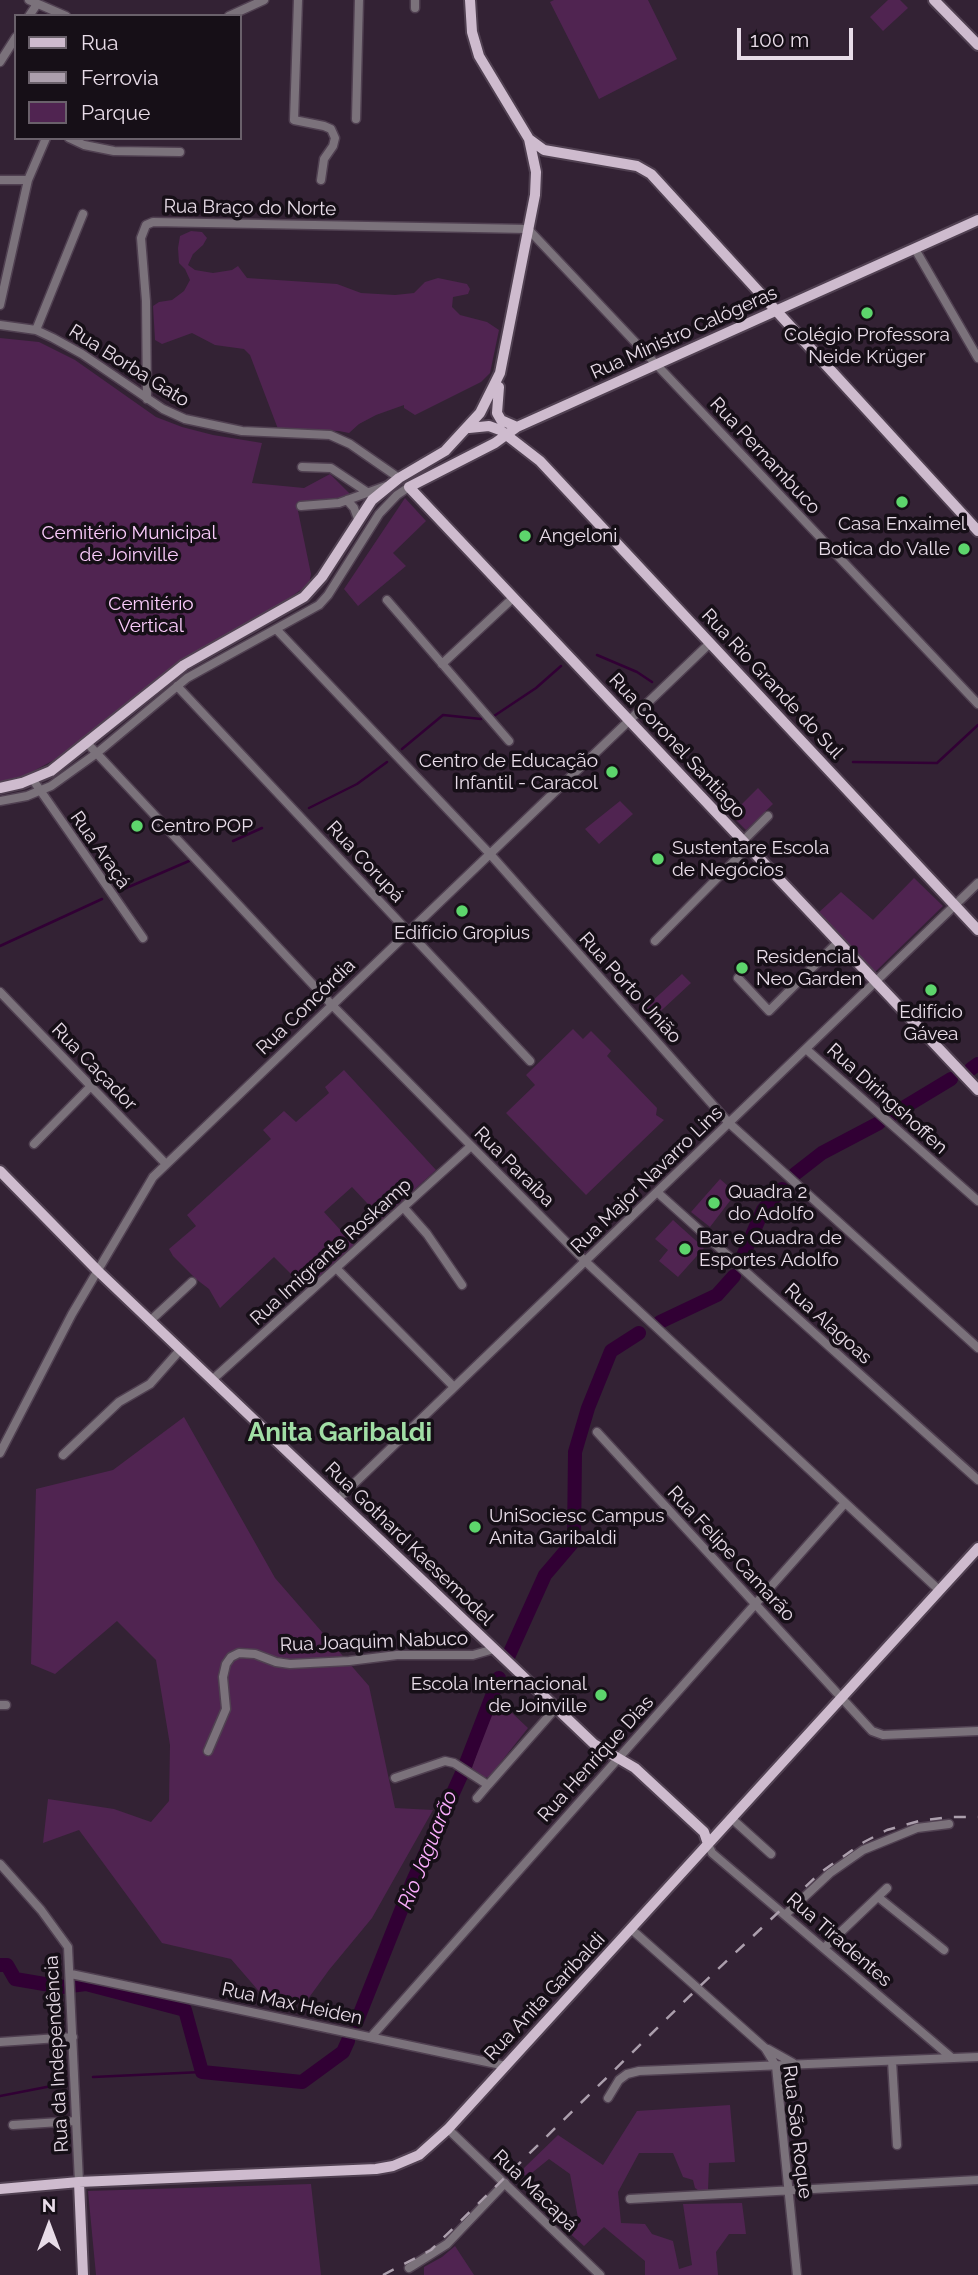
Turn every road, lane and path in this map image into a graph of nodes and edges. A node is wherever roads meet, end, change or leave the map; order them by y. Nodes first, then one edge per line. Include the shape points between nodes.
1 (264, 0) edge
2 (298, 0) edge
3 (359, 0) edge
4 (470, 0) edge
5 (934, 0) edge
6 (33, 2) edge
7 (61, 14) edge
8 (233, 14) edge
9 (14, 40) edge
10 (978, 45) edge
11 (0, 62) edge
12 (356, 119) dead end
13 (529, 139) junction
14 (45, 140) edge
15 (73, 140) edge
16 (180, 152) dead end
17 (0, 180) edge
18 (29, 180) junction
19 (321, 180) dead end
20 (83, 214) dead end
21 (978, 220) edge
22 (528, 229) junction
23 (915, 249) junction
24 (0, 305) edge
25 (776, 311) junction
26 (0, 325) edge
27 (36, 330) junction
28 (978, 358) edge
29 (656, 365) junction
30 (500, 373) junction
31 (147, 399) junction
32 (469, 428) junction
33 (512, 431) junction
34 (302, 467) dead end
35 (411, 470) junction
36 (399, 478) junction
37 (387, 486) junction
38 (409, 487) junction
39 (367, 492) junction
40 (347, 500) junction
41 (302, 506) dead end
42 (358, 519) junction
43 (978, 531) edge
44 (513, 598) junction
45 (387, 600) dead end
46 (277, 630) junction
47 (710, 643) junction
48 (442, 664) junction
49 (177, 686) junction
50 (978, 704) edge
51 (629, 721) junction
52 (509, 741) dead end
53 (88, 744) junction
54 (97, 753) junction
55 (33, 780) junction
56 (0, 788) edge
57 (40, 791) junction
58 (0, 801) edge
59 (768, 816) dead end
60 (746, 844) junction
61 (490, 854) junction
62 (978, 883) edge
63 (955, 905) junction
64 (978, 930) edge
65 (408, 931) junction
66 (143, 938) dead end
67 (656, 941) dead end
68 (838, 942) junction
69 (738, 978) dead end
70 (876, 981) junction
71 (0, 992) edge
72 (332, 1004) junction
73 (806, 1049) junction
74 (530, 1061) dead end
75 (91, 1086) junction
76 (978, 1090) edge
77 (729, 1123) junction
78 (34, 1144) dead end
79 (471, 1146) junction
80 (165, 1163) junction
81 (0, 1171) edge
82 (657, 1192) junction
83 (978, 1201) edge
84 (404, 1208) junction
85 (585, 1261) junction
86 (336, 1268) junction
87 (98, 1271) junction
88 (192, 1282) dead end
89 (462, 1285) dead end
90 (150, 1321) junction
91 (978, 1348) edge
92 (180, 1350) junction
93 (212, 1380) junction
94 (454, 1387) junction
95 (597, 1432) dead end
96 (0, 1453) edge
97 (63, 1455) dead end
98 (978, 1480) edge
99 (337, 1500) junction
100 (845, 1503) junction
101 (978, 1548) edge
102 (939, 1590) junction
103 (755, 1604) junction
104 (494, 1649) junction
105 (841, 1697) junction
106 (556, 1708) junction
107 (978, 1731) edge
108 (208, 1751) dead end
109 (617, 1759) junction
110 (395, 1778) dead end
111 (488, 1785) junction
112 (477, 1798) dead end
113 (731, 1818) junction
114 (949, 1824) dead end
115 (708, 1844) junction
116 (771, 1854) dead end
117 (0, 1864) edge
118 (887, 1888) dead end
119 (878, 1897) junction
120 (785, 1915) junction
121 (631, 1929) junction
122 (824, 1948) junction
123 (944, 1950) dead end
124 (71, 1978) junction
125 (73, 2037) junction
126 (371, 2037) junction
127 (930, 2039) junction
128 (0, 2042) edge
129 (765, 2048) junction
130 (978, 2057) edge
131 (952, 2058) junction
132 (923, 2059) junction
133 (892, 2061) junction
134 (800, 2065) junction
135 (506, 2066) junction
136 (776, 2066) junction
137 (608, 2098) dead end
138 (76, 2121) junction
139 (13, 2125) dead end
140 (449, 2129) junction
141 (897, 2145) dead end
142 (978, 2180) edge
143 (79, 2182) junction
144 (505, 2183) junction
145 (0, 2189) edge
146 (788, 2190) junction
147 (630, 2199) dead end
148 (408, 2268) dead end
149 (83, 2275) edge
150 (600, 2275) edge
151 (797, 2275) edge

1 - 8 street
2 - 19 street via 294,120 331,129 335,138 324,159
3 - 12 street
4 - 13 main road via 472,32 480,56
5 - 10 main road
6 - 7 street
9 - 11 street
13 - 22 main road via 536,183
13 - 25 main road via 544,150 645,169
14 - 18 street
15 - 16 street via 105,149
17 - 18 street
18 - 24 street
20 - 27 street
21 - 23 main road, Rua Ministro Calógeras
22 - 29 street, Rua Pernambuco
22 - 30 main road
22 - 31 street, Rua Braço do Norte via 146,225 141,238
23 - 25 main road, Rua Ministro Calógeras
23 - 28 street
25 - 29 main road, Rua Ministro Calógeras
25 - 43 main road
26 - 27 street, Rua Borba Gato
27 - 31 street, Rua Borba Gato via 82,354
29 - 33 main road, Rua Ministro Calógeras
29 - 50 street, Rua Pernambuco
30 - 32 main road
30 - 33 main road, Rua Rio Grande do Sul via 497,413
31 - 36 street, Rua Borba Gato via 174,415 214,427 336,437
32 - 33 main road
32 - 35 main road via 446,451
33 - 38 main road, Rua Ministro Calógeras
33 - 47 main road, Rua Rio Grande do Sul
34 - 39 street via 331,468
35 - 36 main road
35 - 38 main road
36 - 37 main road
37 - 39 street
37 - 42 main road
38 - 44 main road, Rua Coronel Santiago
38 - 46 street via 379,514 328,595 308,613
39 - 40 street
40 - 41 street
40 - 42 street
42 - 53 main road via 304,597 184,665
44 - 48 street
44 - 51 main road, Rua Coronel Santiago
45 - 48 street
46 - 49 street
46 - 61 street, Rua Porto União
47 - 51 street, Rua Concórdia
47 - 63 main road, Rua Rio Grande do Sul
48 - 52 street
49 - 54 street
49 - 65 street, Rua Corupá
51 - 60 main road, Rua Coronel Santiago
51 - 61 street, Rua Concórdia
53 - 54 street, Rua Paraíba
53 - 55 main road
54 - 57 street
54 - 72 street, Rua Paraíba
55 - 56 main road
55 - 57 street, Rua Araçá
57 - 58 street
57 - 66 street, Rua Araçá
59 - 60 street
60 - 67 street
60 - 68 main road, Rua Coronel Santiago
61 - 65 street, Rua Concórdia
61 - 77 street, Rua Porto União
62 - 63 street, Rua Major Navarro Lins
63 - 64 main road, Rua Rio Grande do Sul
63 - 70 street, Rua Major Navarro Lins
65 - 72 street, Rua Concórdia
65 - 74 street, Rua Corupá
68 - 69 street via 769,1011
68 - 70 main road, Rua Coronel Santiago
70 - 73 street, Rua Major Navarro Lins
70 - 76 main road, Rua Coronel Santiago
71 - 75 street, Rua Caçador
72 - 79 street, Rua Paraíba
72 - 80 street, Rua Concórdia
73 - 77 street, Rua Major Navarro Lins
73 - 83 street, Rua Diringshoffen
75 - 78 street
75 - 80 street, Rua Caçador
77 - 82 street, Rua Major Navarro Lins
77 - 91 street, Rua Porto União
79 - 84 street, Rua Imigrante Roskamp
79 - 85 street, Rua Paraíba
80 - 87 street, Rua Concórdia via 145,1188
81 - 87 main road, Rua Gothard Kaesemodel
82 - 85 street, Rua Major Navarro Lins
82 - 98 street, Rua Alagoas
84 - 86 street, Rua Imigrante Roskamp
84 - 89 street
85 - 94 street, Rua Major Navarro Lins
85 - 100 street, Rua Paraíba
86 - 93 street, Rua Imigrante Roskamp
86 - 94 street
87 - 90 main road, Rua Gothard Kaesemodel
87 - 96 street, Rua Concórdia
88 - 90 street
90 - 92 main road, Rua Gothard Kaesemodel
92 - 93 main road, Rua Gothard Kaesemodel
92 - 97 street via 150,1384 119,1402
93 - 99 main road, Rua Gothard Kaesemodel
94 - 99 street, Rua Major Navarro Lins
95 - 103 street, Rua Felipe Camarão
99 - 104 main road, Rua Gothard Kaesemodel
100 - 102 street, Rua Paraíba
100 - 103 street, Rua Henrique Dias
101 - 102 main road, Rua Anita Garibaldi
102 - 105 main road, Rua Anita Garibaldi
103 - 105 street, Rua Felipe Camarão
103 - 109 street, Rua Henrique Dias
104 - 106 main road, Rua Gothard Kaesemodel
104 - 108 street, Rua Joaquim Nabuco via 473,1655 397,1655 306,1663 279,1663 239,1653 230,1657 225,1668 226,1709
105 - 107 street, Rua Felipe Camarão via 877,1734
105 - 113 main road, Rua Anita Garibaldi
106 - 109 main road, Rua Gothard Kaesemodel
106 - 111 street
109 - 115 main road, Rua Gothard Kaesemodel via 635,1768 704,1832
109 - 126 street, Rua Henrique Dias
110 - 111 street via 438,1762 454,1763
111 - 112 street
113 - 115 main road, Rua Anita Garibaldi
113 - 116 street
114 - 120 street via 908,1830 863,1850
115 - 120 street, Rua Tiradentes via 712,1853
115 - 121 main road, Rua Anita Garibaldi
117 - 124 street, Rua da Independência via 65,1940
118 - 119 street
119 - 122 street
119 - 123 street
120 - 122 street, Rua Tiradentes
121 - 129 street, Rua São Roque
121 - 135 main road, Rua Anita Garibaldi
122 - 127 street, Rua Tiradentes
124 - 125 street, Rua da Independência
124 - 126 street, Rua Max Heiden
125 - 128 street
125 - 138 street, Rua da Independência
126 - 135 street, Rua Max Heiden
127 - 131 street, Rua Tiradentes
127 - 132 street
129 - 134 street
129 - 136 street, Rua São Roque
130 - 131 street
131 - 132 street
132 - 133 street
133 - 134 street
133 - 141 street
134 - 136 street
135 - 140 main road, Rua Anita Garibaldi
136 - 137 street via 639,2071 619,2080
136 - 146 street, Rua São Roque
138 - 139 street
138 - 143 street, Rua da Independência
140 - 143 main road, Rua Anita Garibaldi via 419,2155 376,2169
140 - 144 street, Rua Macapá
142 - 146 street
143 - 145 main road, Rua Anita Garibaldi
143 - 149 main road
144 - 148 street via 447,2244
144 - 150 street, Rua Macapá
146 - 147 street
146 - 151 street, Rua São Roque

